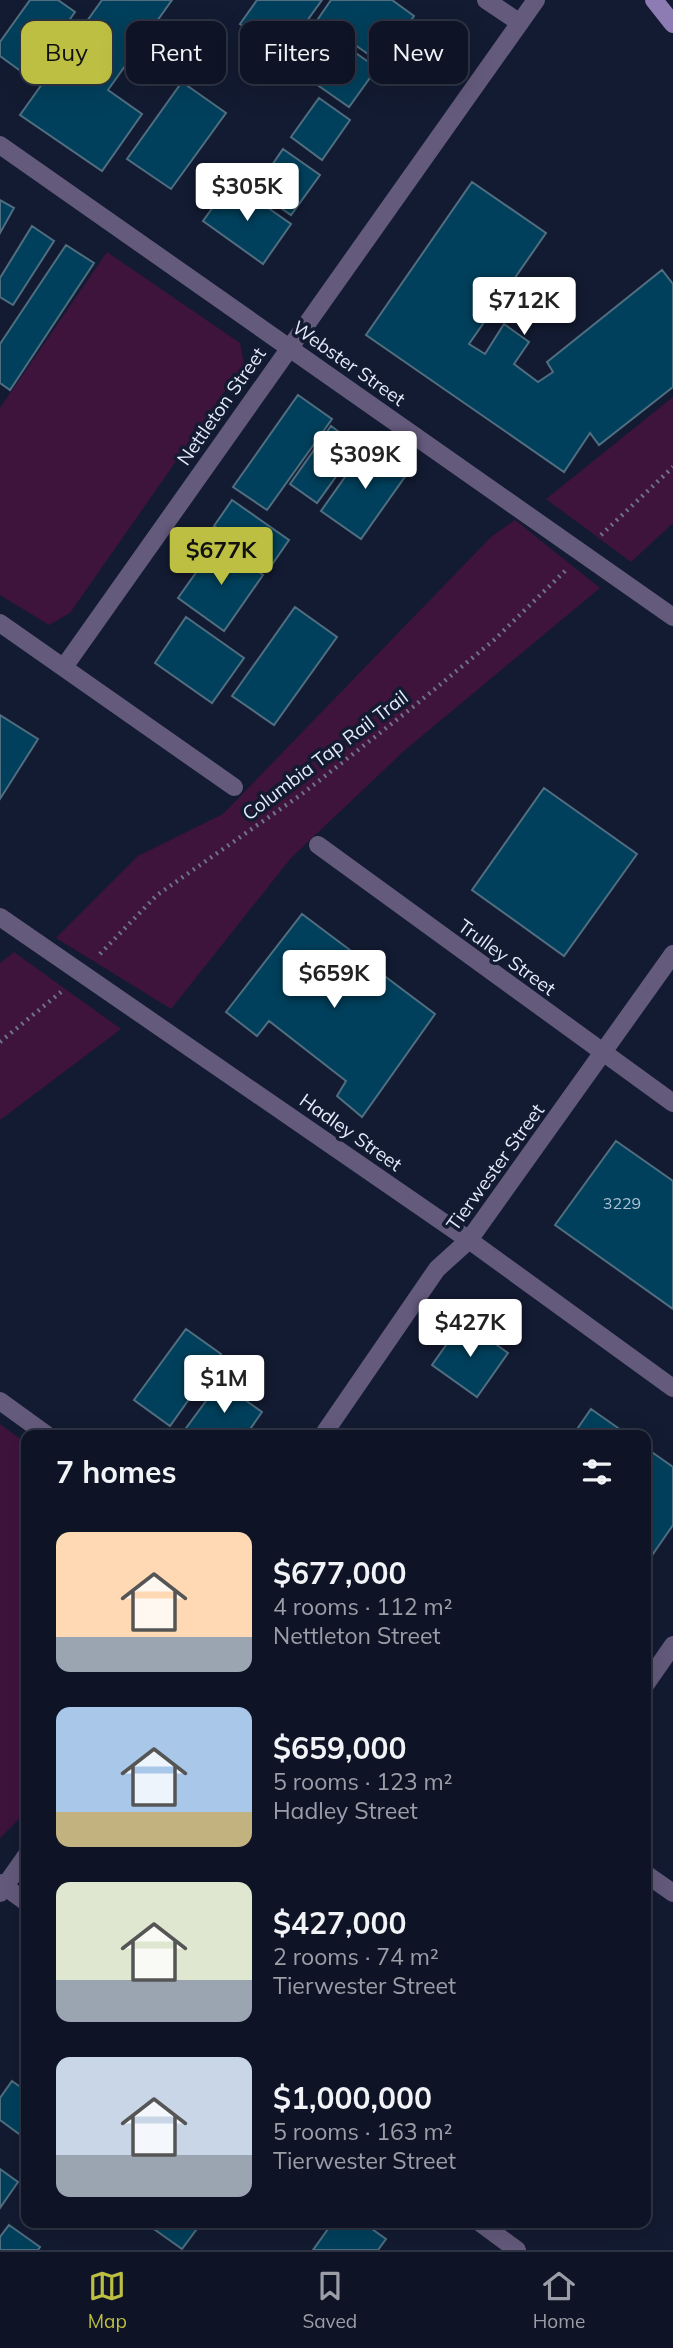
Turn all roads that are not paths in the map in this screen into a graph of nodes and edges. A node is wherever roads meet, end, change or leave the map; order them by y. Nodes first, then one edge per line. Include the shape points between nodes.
1 (486, 0) edge
2 (536, 0) edge
3 (654, 0) edge
4 (520, 23) junction
5 (673, 24) edge
6 (0, 145) edge
7 (289, 346) junction
8 (673, 617) edge
9 (0, 623) edge
10 (64, 667) junction
11 (234, 786) dead end
12 (318, 845) dead end
13 (0, 917) edge
14 (673, 954) edge
15 (603, 1053) junction
16 (673, 1102) edge
17 (470, 1240) junction
18 (673, 1388) edge
19 (0, 1401) edge
20 (40, 1430) edge
21 (326, 1430) edge
22 (673, 1645) edge
23 (651, 1677) edge
24 (21, 1862) edge
25 (651, 1878) edge
26 (2, 1887) edge
27 (673, 1893) edge
28 (21, 1899) edge
29 (487, 2228) edge
30 (517, 2250) edge

1 - 4 street
2 - 4 street, Nettleton Street
3 - 5 main road
4 - 7 street, Nettleton Street
6 - 7 street, Webster Street
7 - 8 street, Webster Street
7 - 10 street, Nettleton Street
9 - 10 street
10 - 11 street
12 - 15 street, Trulley Street
13 - 17 street, Hadley Street
14 - 15 street, Tierwester Street
15 - 16 street, Trulley Street
15 - 17 street, Tierwester Street
17 - 18 street, Hadley Street
17 - 21 street, Tierwester Street via 437,1269
19 - 20 street
22 - 23 street
24 - 26 street
25 - 27 street
26 - 28 street
29 - 30 street

